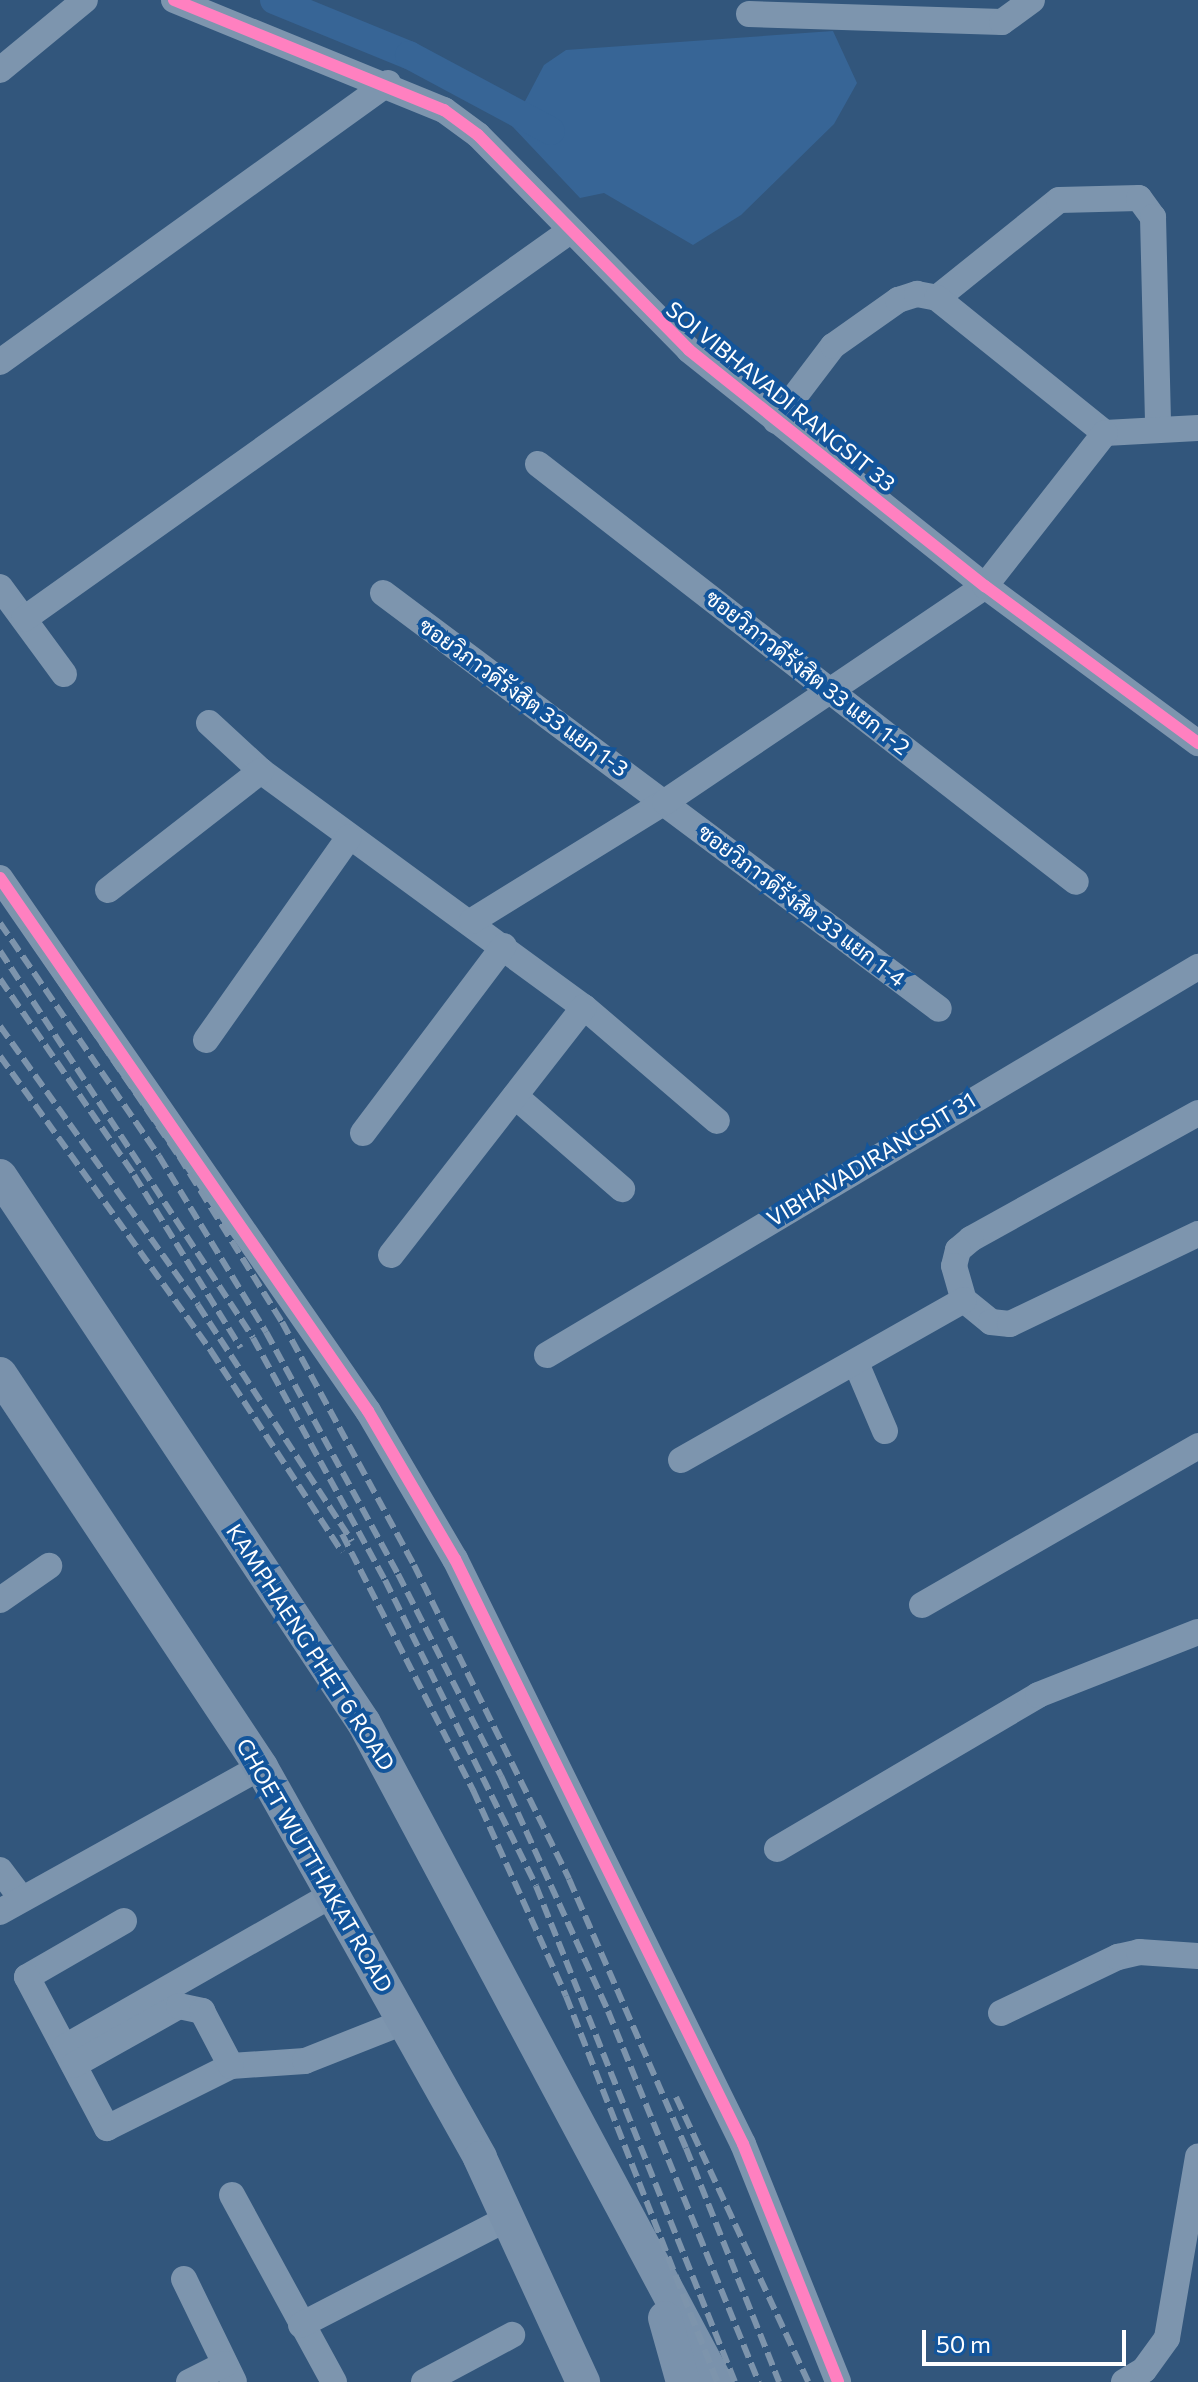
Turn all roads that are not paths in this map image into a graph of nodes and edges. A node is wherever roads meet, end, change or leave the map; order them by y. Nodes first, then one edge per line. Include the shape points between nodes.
1 (85, 0) edge
2 (174, 0) edge
3 (1032, 0) edge
4 (749, 14) dead end
5 (0, 70) edge
6 (388, 83) junction
7 (570, 231) junction
8 (937, 298) junction
9 (0, 362) edge
10 (776, 421) junction
11 (1198, 428) edge
12 (1158, 429) junction
13 (1105, 433) junction
14 (538, 464) dead end
15 (985, 586) junction
16 (0, 587) edge
17 (383, 593) dead end
18 (24, 619) junction
19 (64, 674) dead end
20 (833, 690) junction
21 (209, 723) dead end
22 (1198, 743) edge
23 (261, 771) junction
24 (665, 802) junction
25 (349, 837) junction
26 (0, 878) edge
27 (1076, 882) dead end
28 (108, 890) dead end
29 (472, 921) junction
30 (504, 946) junction
31 (1198, 967) edge
32 (584, 1007) junction
33 (939, 1009) dead end
34 (206, 1040) dead end
35 (515, 1096) junction
36 (1198, 1113) edge
37 (717, 1121) dead end
38 (363, 1133) dead end
39 (0, 1176) edge
40 (622, 1189) dead end
41 (1198, 1234) edge
42 (391, 1255) dead end
43 (964, 1300) junction
44 (547, 1355) dead end
45 (856, 1363) junction
46 (0, 1374) edge
47 (885, 1431) dead end
48 (1198, 1446) edge
49 (681, 1460) dead end
50 (49, 1566) dead end
51 (0, 1600) edge
52 (922, 1605) dead end
53 (1198, 1632) edge
54 (261, 1767) junction
55 (777, 1849) dead end
56 (0, 1870) edge
57 (333, 1894) junction
58 (11, 1905) edge
59 (124, 1921) dead end
60 (1198, 1956) edge
61 (1001, 2013) dead end
62 (406, 2021) junction
63 (70, 2056) junction
64 (231, 2066) junction
65 (1198, 2157) edge
66 (232, 2195) dead end
67 (510, 2217) junction
68 (651, 2268) junction
69 (1189, 2269) edge
70 (184, 2279) dead end
71 (301, 2325) junction
72 (512, 2335) dead end
73 (230, 2373) edge
74 (189, 2382) edge
75 (334, 2382) edge
76 (424, 2382) edge
77 (583, 2382) edge
78 (683, 2382) edge
79 (716, 2382) edge
80 (838, 2382) edge
81 (1124, 2382) edge

1 - 5 street
2 - 6 street, SOI VIBHAVADI RANGSIT 33
3 - 4 street via 1002,22
6 - 7 street, SOI VIBHAVADI RANGSIT 33 via 444,110 478,135
6 - 9 street
7 - 10 street, SOI VIBHAVADI RANGSIT 33 via 661,324
7 - 18 street
8 - 10 street via 898,300 861,322 833,346
8 - 12 street via 1059,200 1139,198 1153,217
8 - 13 street
10 - 15 street, SOI VIBHAVADI RANGSIT 33
11 - 12 street
12 - 13 street
13 - 15 street
14 - 20 street, ซอยวิภาวดีรังสิต 33 แยก 1-2
15 - 20 street
15 - 22 street, SOI VIBHAVADI RANGSIT 33
16 - 18 street
17 - 24 street, ซอยวิภาวดีรังสิต 33 แยก 1-3
18 - 19 street
20 - 24 street
20 - 27 street, ซอยวิภาวดีรังสิต 33 แยก 1-2
21 - 23 street
23 - 25 street
23 - 28 street
24 - 29 street
24 - 33 street, ซอยวิภาวดีรังสิต 33 แยก 1-4
25 - 29 street
25 - 34 street
26 - 80 street via 265,1270 361,1399 455,1559 743,2144
29 - 30 street
30 - 32 street
30 - 38 street
31 - 44 street, VIBHAVADIRANGSIT 31
32 - 35 street
32 - 37 street
35 - 40 street
35 - 42 street
36 - 43 street via 971,1239 958,1250 954,1266
39 - 68 main road, KAMPHAENG PHET 6 ROAD via 364,1723 506,1980
41 - 43 street via 1010,1324 991,1322
43 - 45 street
45 - 47 street
45 - 49 street
46 - 54 main road, CHOET WUTTHAKAT ROAD
48 - 52 street
50 - 51 street
53 - 55 street via 1038,1695
54 - 57 main road, CHOET WUTTHAKAT ROAD
54 - 58 street
56 - 58 street
57 - 62 main road, CHOET WUTTHAKAT ROAD
57 - 63 street
59 - 63 street via 27,1977
60 - 61 street via 1139,1952 1118,1957
62 - 64 street via 305,2061
62 - 67 main road, CHOET WUTTHAKAT ROAD
63 - 64 street via 179,2006 202,2011
63 - 64 street via 107,2128 115,2129
65 - 69 street
66 - 71 street
67 - 71 street
67 - 77 main road, CHOET WUTTHAKAT ROAD
68 - 78 main road, KAMPHAENG PHET 6 ROAD
68 - 79 main road, KAMPHAENG PHET 6 ROAD
69 - 81 street via 1167,2338 1144,2370
70 - 73 street
71 - 75 street
72 - 76 street
73 - 74 street

